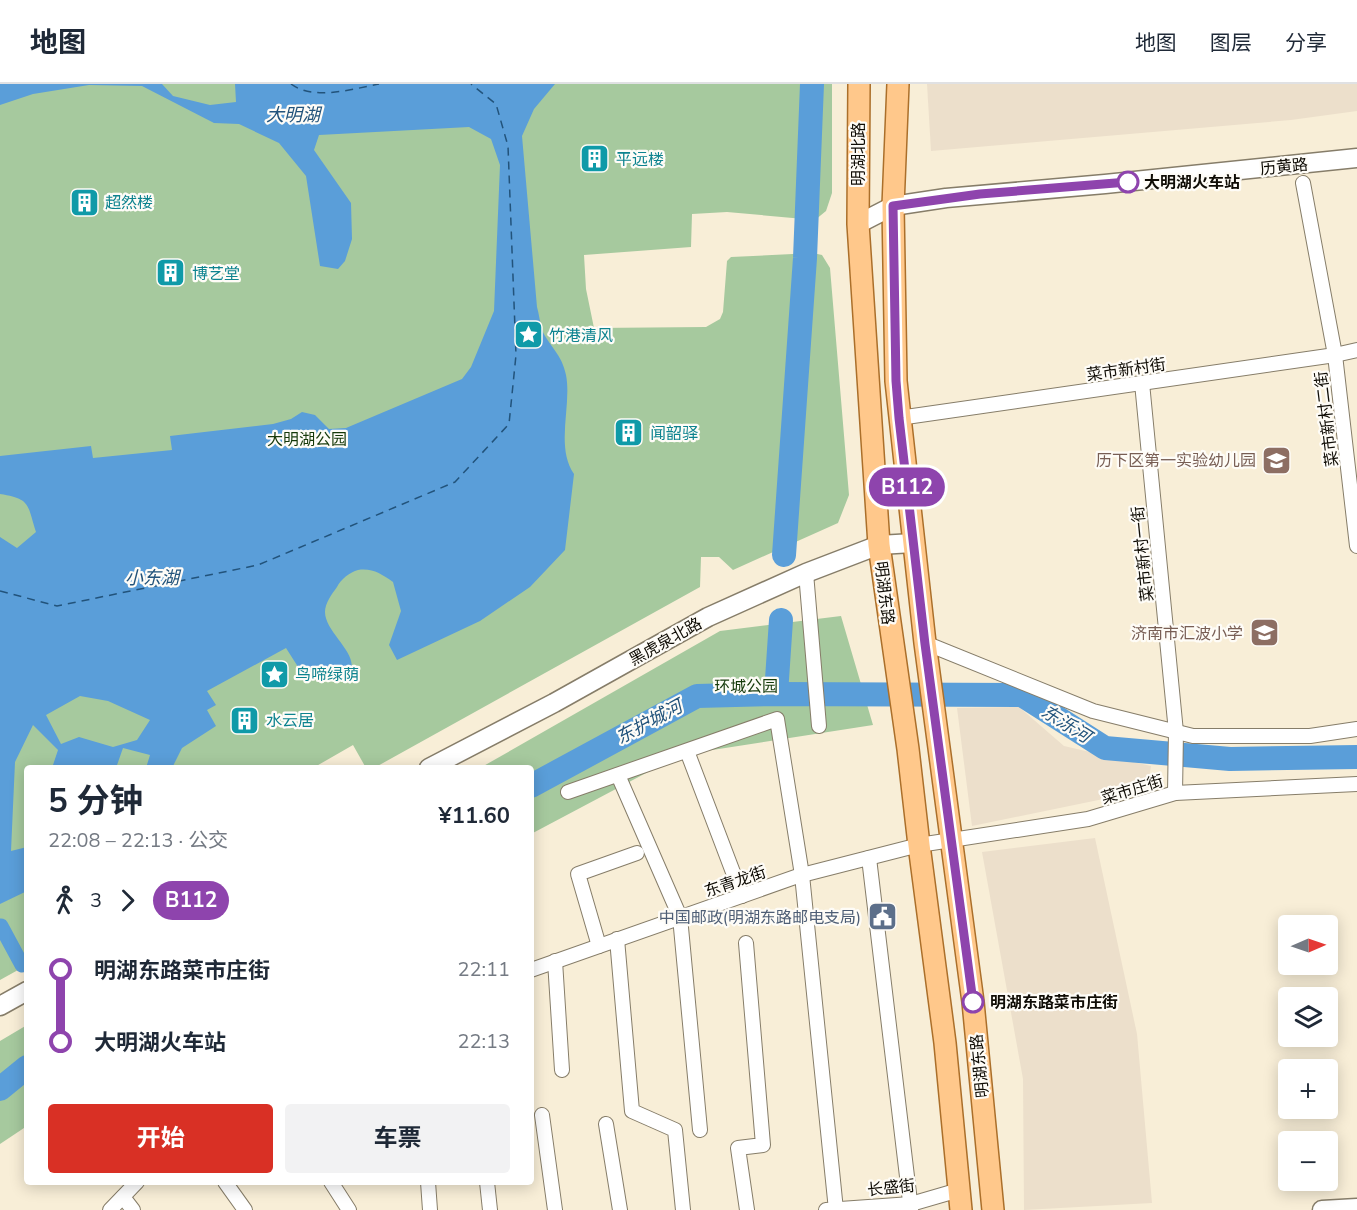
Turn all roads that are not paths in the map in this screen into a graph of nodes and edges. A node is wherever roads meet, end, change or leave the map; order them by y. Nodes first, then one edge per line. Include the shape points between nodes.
1 (859, 84) edge
2 (898, 84) edge
3 (1357, 158) edge
4 (1303, 183) dead end
5 (893, 206) junction
6 (858, 224) junction
7 (1357, 350) edge
8 (1335, 356) junction
9 (1142, 383) junction
10 (899, 418) junction
11 (1353, 471) edge
12 (913, 543) junction
13 (879, 545) junction
14 (1357, 546) edge
15 (806, 573) junction
16 (925, 643) junction
17 (819, 726) dead end
18 (1357, 729) edge
19 (1176, 736) junction
20 (687, 751) junction
21 (435, 765) edge
22 (618, 775) junction
23 (1357, 784) edge
24 (1175, 787) junction
25 (568, 792) dead end
26 (951, 841) junction
27 (919, 845) junction
28 (637, 853) dead end
29 (869, 858) junction
30 (802, 875) junction
31 (742, 896) junction
32 (680, 917) junction
33 (617, 939) junction
34 (746, 943) dead end
35 (599, 946) junction
36 (555, 961) junction
37 (534, 969) edge
38 (24, 993) edge
39 (4, 1004) edge
40 (562, 1070) dead end
41 (542, 1115) dead end
42 (606, 1124) dead end
43 (700, 1131) dead end
44 (134, 1185) edge
45 (227, 1185) edge
46 (333, 1185) edge
47 (428, 1185) edge
48 (487, 1185) edge
49 (123, 1197) junction
50 (960, 1200) edge
51 (911, 1207) edge
52 (1357, 1208) edge
53 (110, 1210) edge
54 (133, 1210) edge
55 (245, 1210) edge
56 (350, 1210) edge
57 (430, 1210) edge
58 (490, 1210) edge
59 (555, 1210) edge
60 (620, 1210) edge
61 (683, 1210) edge
62 (747, 1210) edge
63 (833, 1210) edge
64 (993, 1210) edge
65 (1322, 1210) edge

1 - 6 main road, 明湖北路
2 - 5 main road
3 - 5 main road, 历黄路
4 - 8 street, 菜市新村二街
5 - 6 main road, 历黄路
5 - 10 main road, 明湖东路
6 - 13 main road, 明湖东路
7 - 8 street, 菜市新村街
8 - 9 street, 菜市新村街
8 - 11 street, 菜市新村二街
9 - 10 street, 菜市新村街
9 - 19 street, 菜市新村一街
10 - 12 main road, 明湖东路
11 - 14 street, 菜市新村二街
12 - 13 main road, 黑虎泉北路
12 - 16 main road, 明湖东路
13 - 15 main road, 黑虎泉北路
13 - 27 main road, 明湖东路
15 - 17 street
15 - 21 main road, 黑虎泉北路 via 708,617
16 - 19 street via 1093,711
16 - 26 main road, 明湖东路
18 - 19 street via 1310,736
19 - 24 street, 菜市新村一街
20 - 22 street
20 - 30 street via 777,719
20 - 31 street
22 - 25 street
22 - 32 street
23 - 24 street, 菜市庄街
24 - 26 street, 菜市庄街 via 1088,819
26 - 27 street, 菜市庄街
26 - 64 main road, 明湖东路 via 973,1002
27 - 29 street, 东青龙街
27 - 50 main road, 明湖东路 via 945,1043
28 - 35 street via 578,874
29 - 30 street, 东青龙街
29 - 51 street
30 - 31 street, 东青龙街
30 - 63 street
31 - 32 street, 东青龙街
32 - 33 street, 东青龙街
32 - 43 street
33 - 35 street, 东青龙街
33 - 61 street via 632,1111 675,1130
34 - 62 street via 763,1145 738,1149
35 - 36 street, 东青龙街
36 - 37 street, 东青龙街
36 - 40 street
38 - 39 main road
41 - 59 street
42 - 60 street
44 - 49 street
45 - 55 street
46 - 56 street
47 - 57 street
48 - 58 street
49 - 53 street
49 - 54 street
50 - 51 street, 长盛街
51 - 63 street, 长盛街
52 - 65 main road

